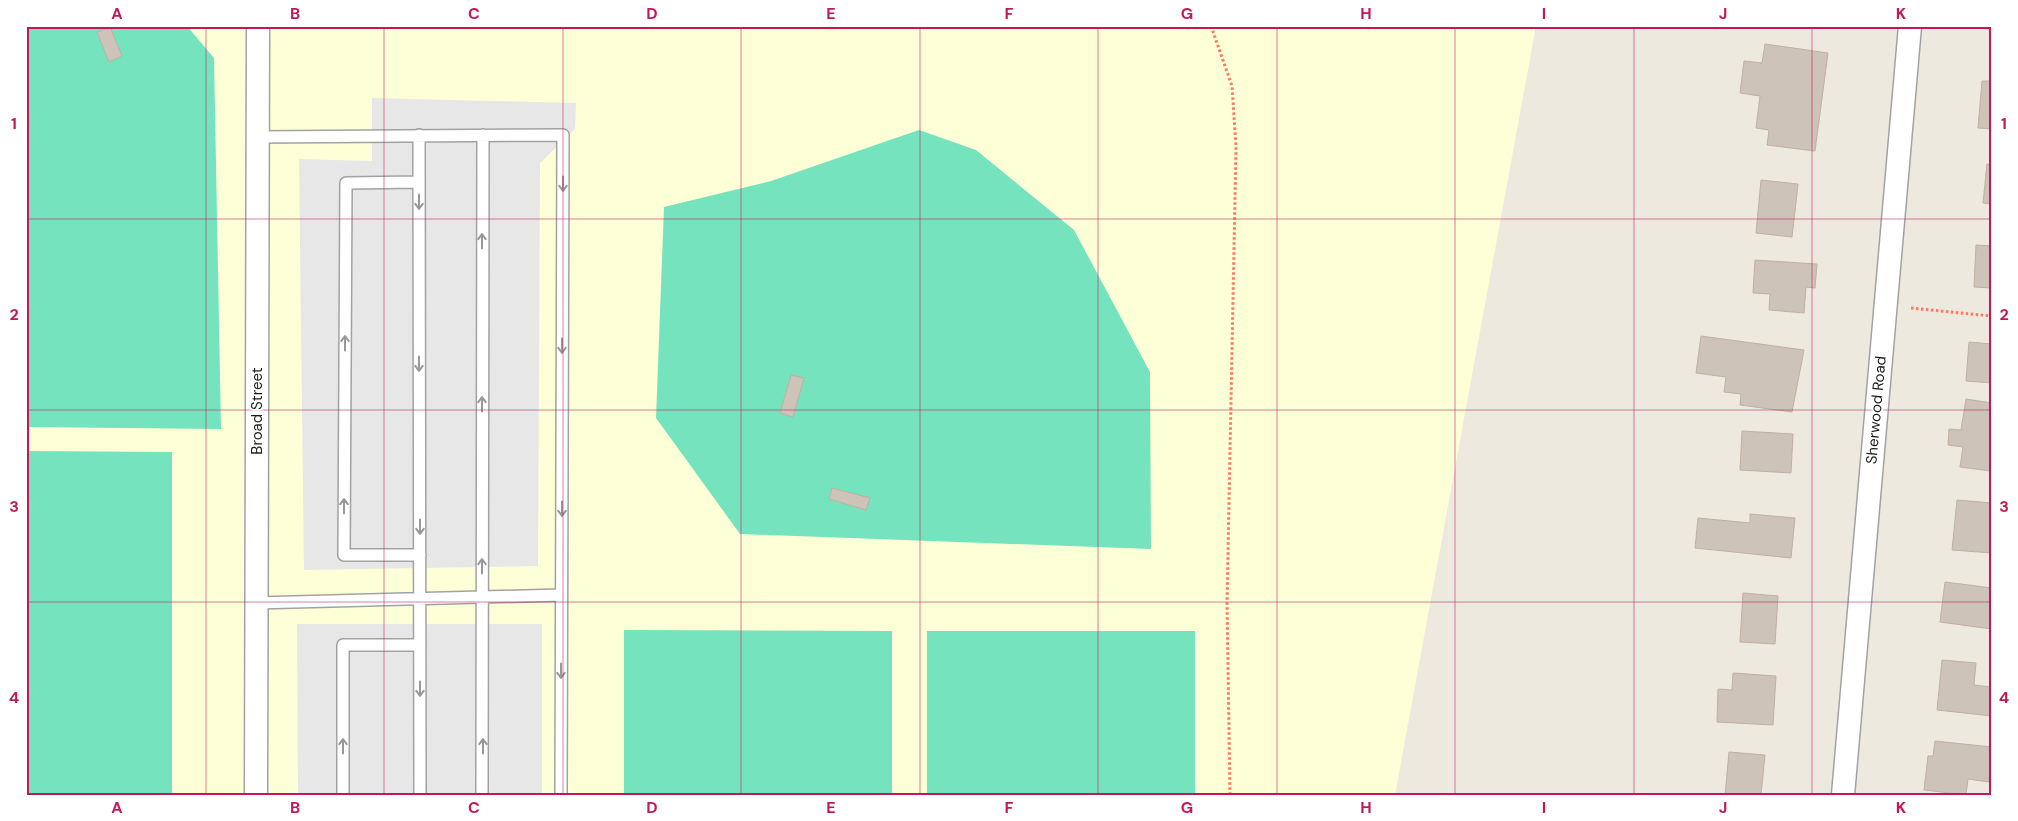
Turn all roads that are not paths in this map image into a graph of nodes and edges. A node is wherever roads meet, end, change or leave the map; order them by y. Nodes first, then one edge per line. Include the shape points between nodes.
1 (258, 26) edge
2 (1910, 26) edge
3 (483, 135) junction
4 (418, 136) junction
5 (258, 137) junction
6 (419, 182) junction
7 (420, 555) junction
8 (562, 595) junction
9 (483, 597) junction
10 (420, 599) junction
11 (256, 602) junction
12 (420, 645) junction
13 (256, 795) edge
14 (343, 795) edge
15 (420, 795) edge
16 (482, 795) edge
17 (561, 795) edge
18 (1842, 795) edge

1 - 5 street, Broad Street
2 - 18 street, Sherwood Road
3 - 4 lane
3 -> 8 lane via 563,135
9 -> 3 lane
4 - 5 lane
4 - 6 lane
5 - 11 street, Broad Street
6 -> 7 lane
7 -> 6 lane via 344,555 346,183
7 - 10 lane
8 - 9 lane
8 -> 17 lane
9 - 10 lane
16 -> 9 lane
10 - 11 lane
10 - 12 lane
11 - 13 street, Broad Street
14 -> 12 lane via 343,645
12 -> 15 lane

